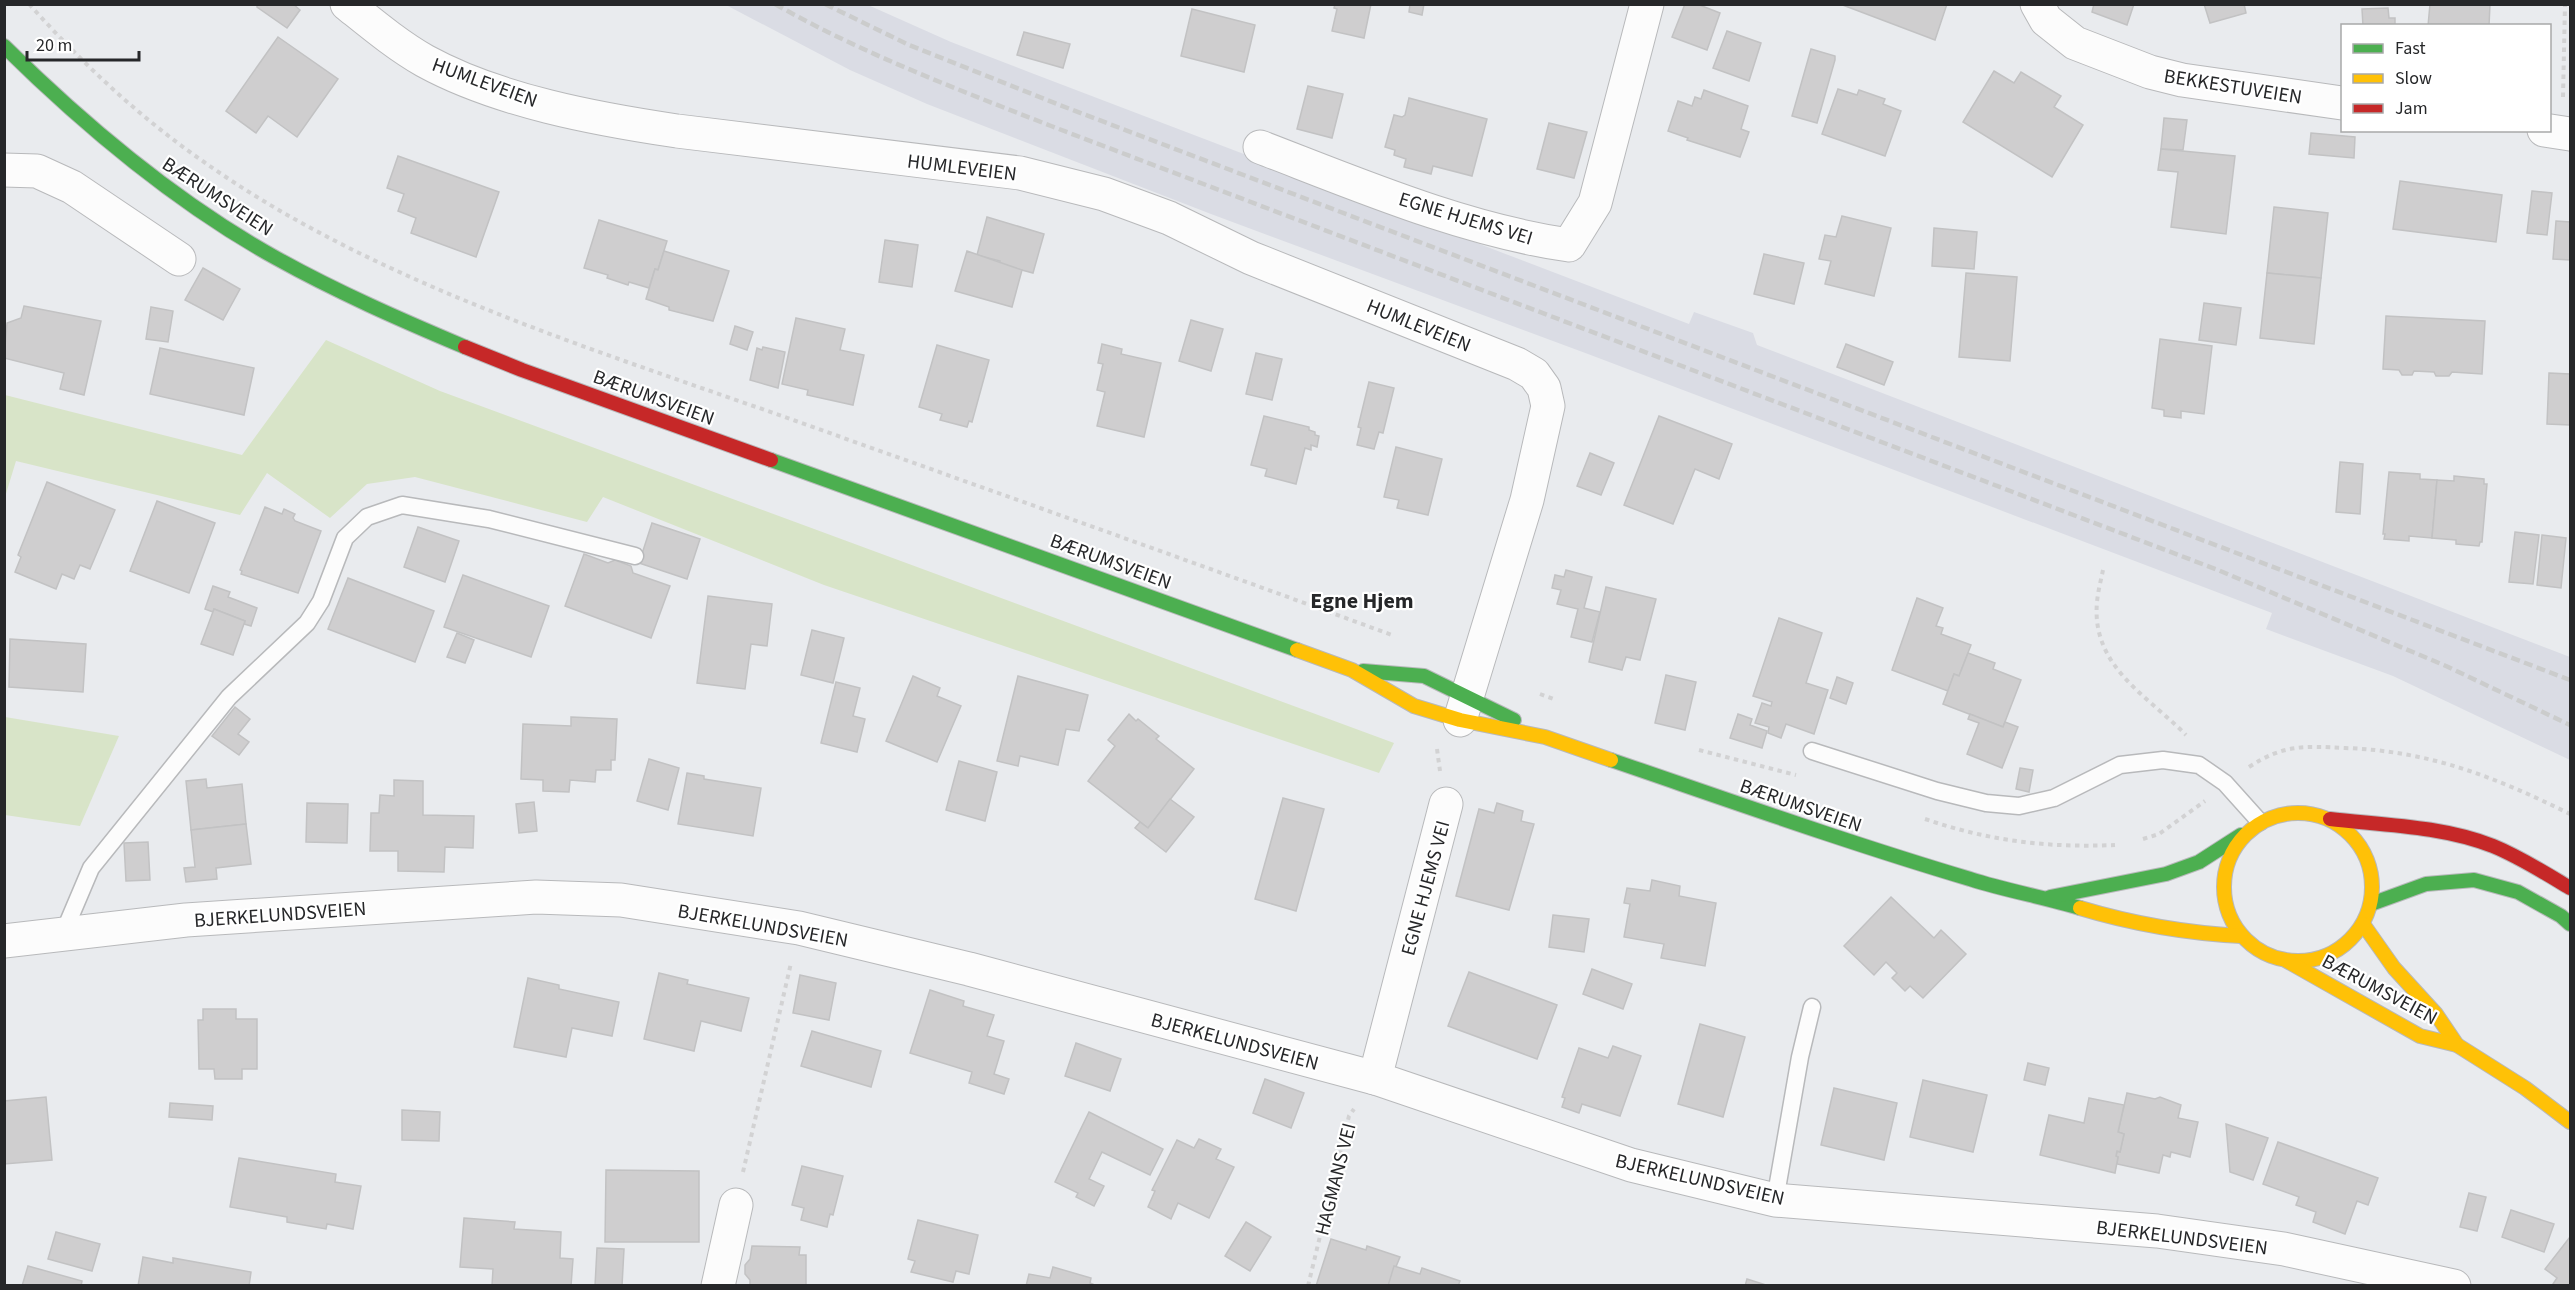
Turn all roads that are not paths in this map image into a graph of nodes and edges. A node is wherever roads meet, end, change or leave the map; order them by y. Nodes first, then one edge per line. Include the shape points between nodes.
1 (347, 4) edge
2 (1647, 4) edge
3 (2037, 4) edge
4 (4, 46) edge
5 (2341, 103) edge
6 (1260, 147) dead end
7 (4, 170) edge
8 (179, 259) dead end
9 (635, 556) dead end
10 (1352, 670) junction
11 (1464, 708) junction
12 (1545, 737) junction
13 (1812, 751) dead end
14 (1446, 804) road end
15 (2330, 819) junction
16 (2253, 827) junction
17 (2571, 888) edge
18 (2048, 898) junction
19 (2371, 904) junction
20 (2363, 924) junction
21 (2571, 924) edge
22 (63, 934) junction
23 (2241, 936) junction
24 (4, 940) edge
25 (2288, 961) junction
26 (1812, 1007) dead end
27 (2457, 1045) junction
28 (1375, 1078) junction
29 (2571, 1122) edge
30 (1775, 1200) junction
31 (736, 1206) road end
32 (718, 1286) edge
33 (2454, 1286) edge

1 - 11 street, HUMLEVEIEN via 426,61 484,86 566,111 677,131 1020,173 1104,194 1534,374 1544,388 1548,406 1527,500
2 - 6 street, EGNE HJEMS VEI via 1595,203 1569,245 1523,238 1380,193
3 - 5 street, BEKKESTUVEIEN via 2046,20 2075,43 2151,72 2182,81
4 - 10 main road, BÆRUMSVEIEN via 90,127 183,199 243,239 327,285 522,370
7 - 8 street via 38,171 72,187
9 - 22 lane via 489,519 402,505 368,517 345,538 321,601 307,623 229,697 91,868
10 - 11 main road, BÆRUMSVEIEN via 1414,706
10 - 11 main road, BÆRUMSVEIEN via 1424,676
11 - 12 main road, BÆRUMSVEIEN
11 - 12 main road, BÆRUMSVEIEN
12 - 18 main road, BÆRUMSVEIEN via 1836,838 2006,890
13 - 16 lane via 1936,790 2019,807 2054,798 2120,765 2163,760 2199,765 2225,783
14 - 28 street, EGNE HJEMS VEI
15 - 16 main road via 2302,812 2280,814
15 - 17 main road via 2485,843
15 - 19 main road via 2351,834 2365,854 2372,879
16 - 18 main road, BÆRUMSVEIEN via 2199,862 2166,874
16 - 23 main road via 2230,855 2223,883 2227,911
18 - 23 main road, BÆRUMSVEIEN via 2124,921 2193,933
19 - 20 main road
19 - 21 main road via 2426,884 2474,880 2518,892
20 - 25 main road via 2340,949 2315,960
20 - 27 main road, BÆRUMSVEIEN
22 - 24 street, BJERKELUNDSVEIEN
22 - 28 street, BJERKELUNDSVEIEN via 186,920 536,897 621,900 799,928 969,969
23 - 25 main road via 2262,953
25 - 27 main road, BÆRUMSVEIEN via 2420,1036
26 - 30 lane
27 - 29 main road, BÆRUMSVEIEN
28 - 30 street, BJERKELUNDSVEIEN via 1631,1165
30 - 33 street, BJERKELUNDSVEIEN via 2157,1231 2284,1249
31 - 32 street

